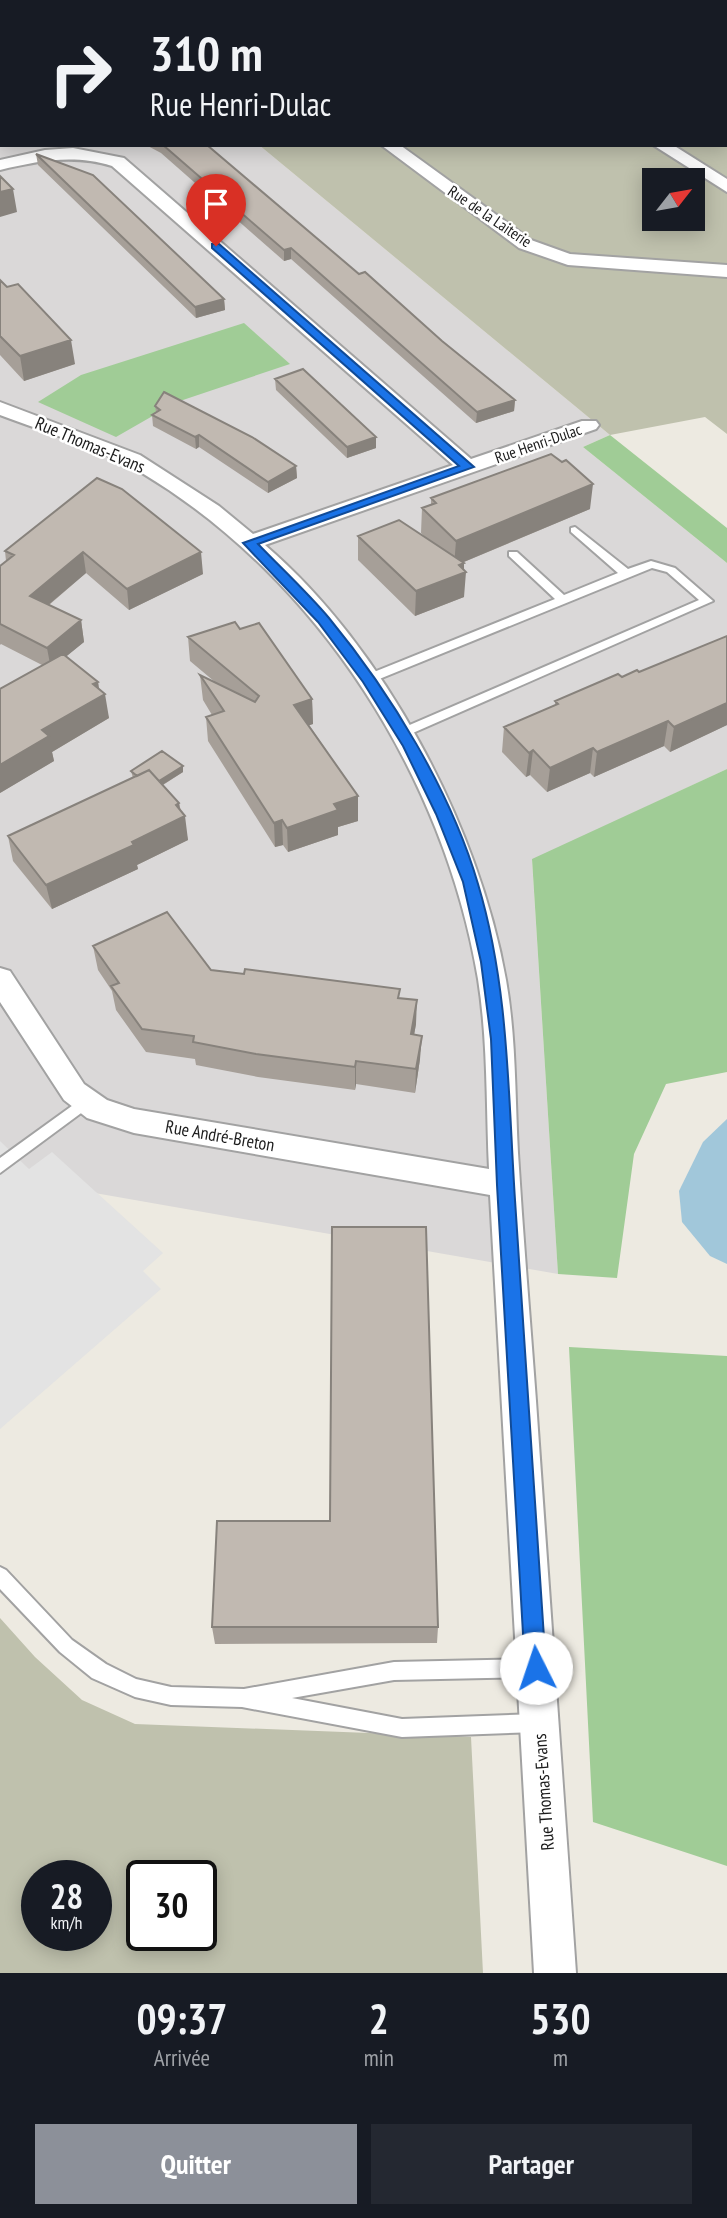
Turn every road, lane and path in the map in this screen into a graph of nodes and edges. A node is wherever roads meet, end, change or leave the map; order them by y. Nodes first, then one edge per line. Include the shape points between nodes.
1 (392, 147) edge
2 (665, 147) edge
3 (0, 165) edge
4 (727, 187) edge
5 (727, 271) edge
6 (0, 408) edge
7 (589, 425) dead end
8 (468, 467) junction
9 (575, 530) dead end
10 (249, 543) junction
11 (513, 554) dead end
12 (625, 573) junction
13 (562, 599) junction
14 (368, 679) junction
15 (402, 733) junction
16 (0, 979) edge
17 (87, 1101) junction
18 (0, 1167) edge
19 (505, 1185) junction
20 (0, 1576) edge
21 (536, 1668) junction
22 (242, 1698) junction
23 (539, 1723) junction
24 (555, 1973) edge

1 - 5 street, Rue de la Laiterie via 525,244 568,259
2 - 4 street
3 - 8 street via 58,152 118,162
6 - 10 street, Rue Thomas-Evans via 146,467 218,514
7 - 8 street, Rue Henri-Dulac
8 - 10 street, Rue Henri-Dulac
9 - 12 lane
10 - 14 street, Rue Thomas-Evans via 323,619
11 - 13 lane
12 - 13 lane
12 - 15 lane via 651,564 671,570 708,601
13 - 14 lane
14 - 15 street, Rue Thomas-Evans
15 - 19 street, Rue Thomas-Evans via 444,814 470,882 489,962 499,1039
16 - 17 street, Rue André-Breton via 55,1066
17 - 18 lane
17 - 19 street, Rue André-Breton via 134,1121
19 - 21 street, Rue Thomas-Evans
20 - 22 lane via 66,1646 99,1671 135,1688 171,1696
21 - 22 lane via 394,1671
21 - 23 street, Rue Thomas-Evans
22 - 23 lane via 402,1728
23 - 24 street, Rue Thomas-Evans

